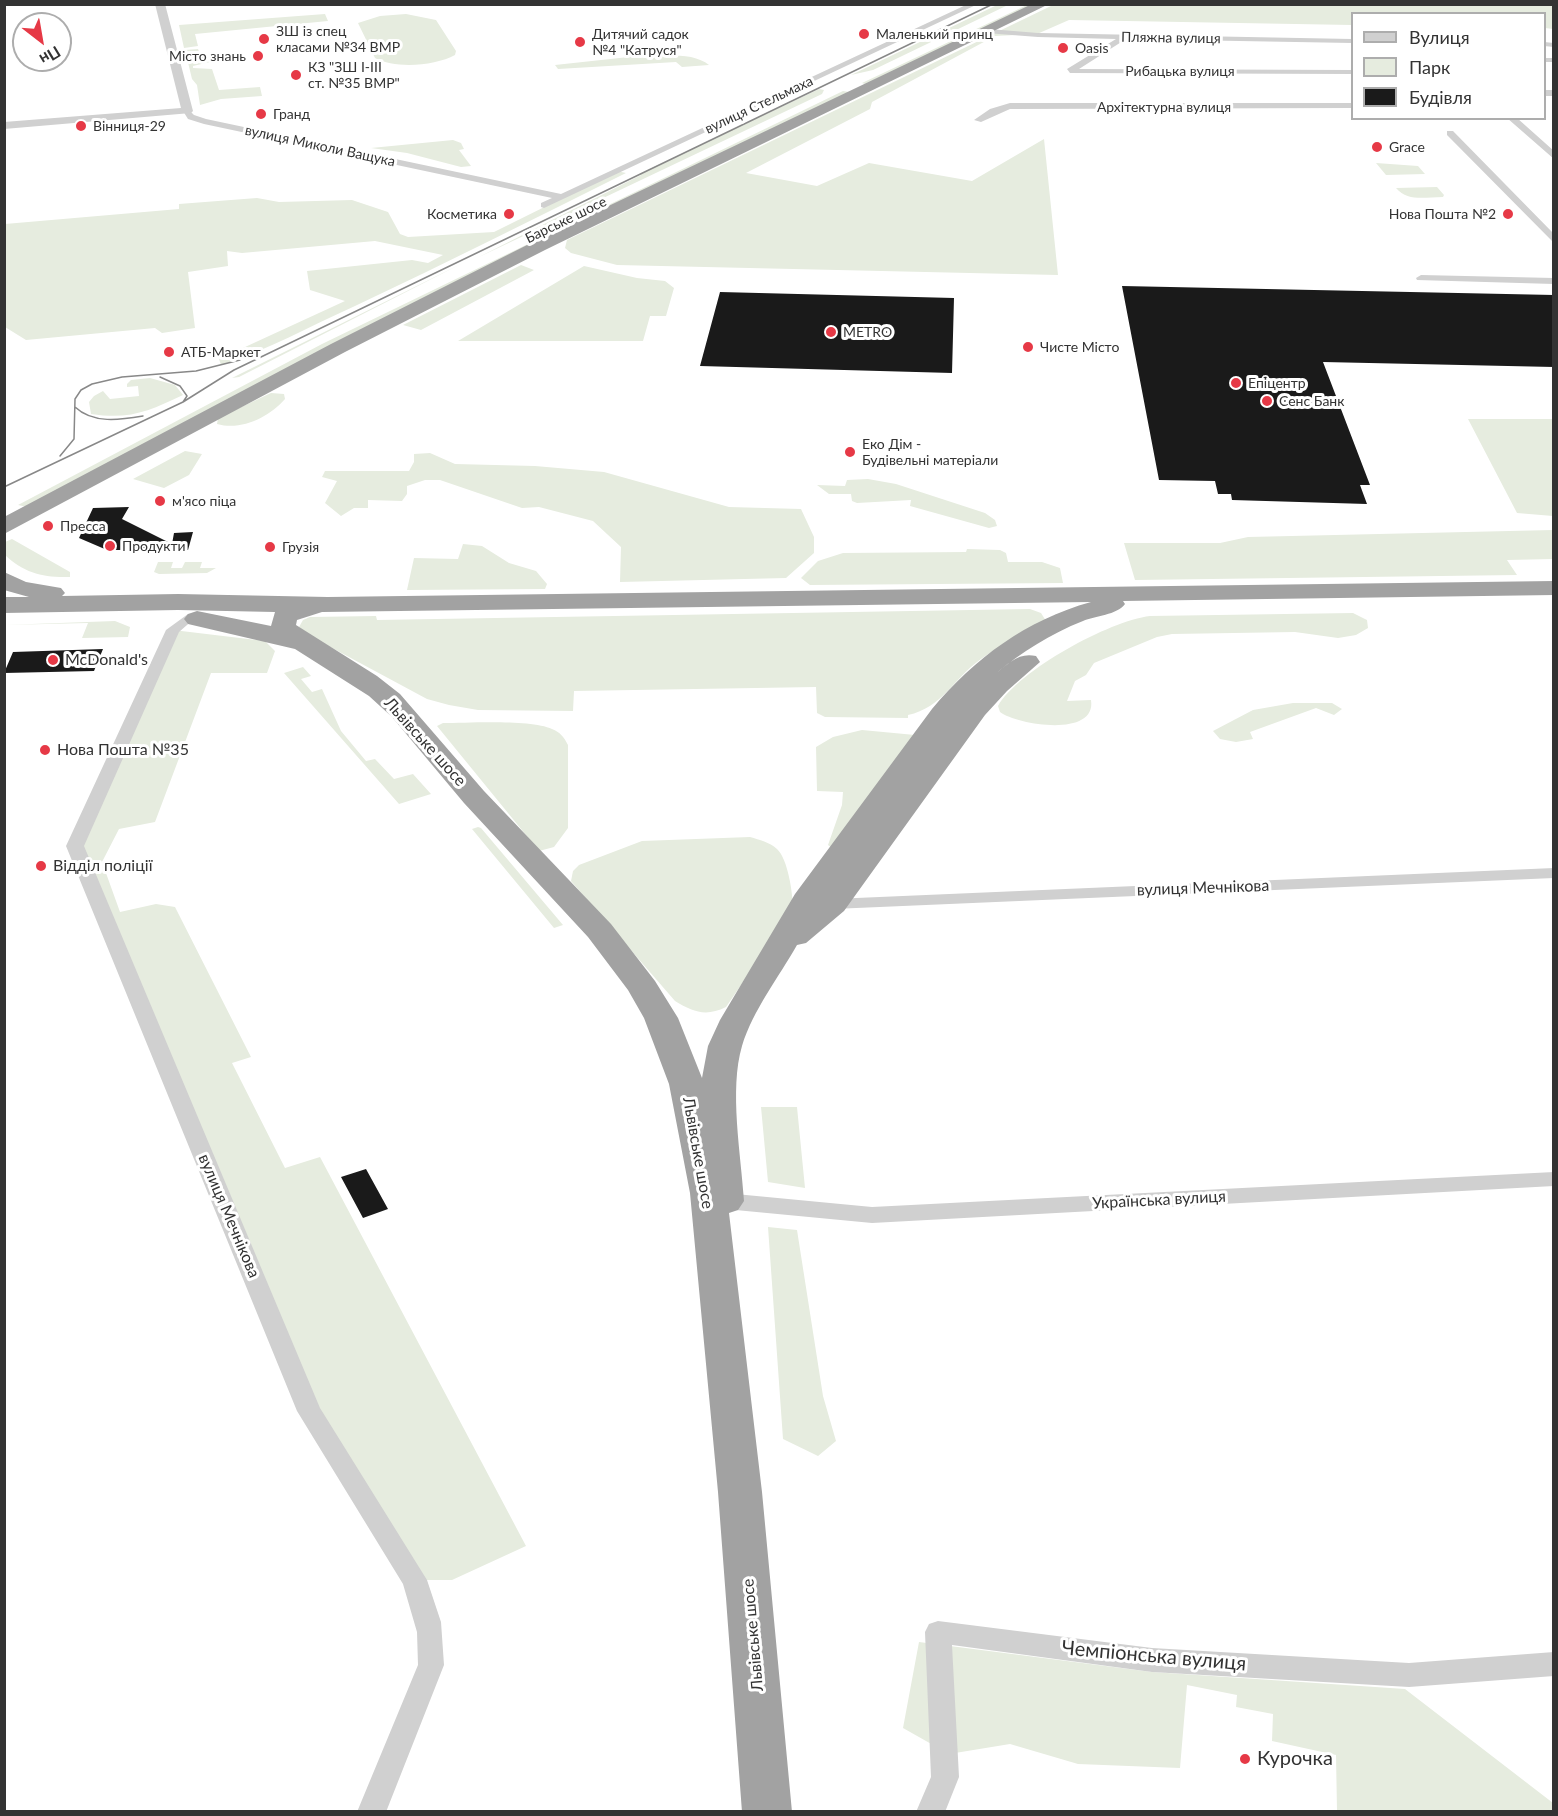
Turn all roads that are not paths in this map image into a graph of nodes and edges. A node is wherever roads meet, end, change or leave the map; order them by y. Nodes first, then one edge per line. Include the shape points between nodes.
1 (160, 4) edge
2 (975, 4) edge
3 (1021, 4) edge
4 (1043, 4) edge
5 (989, 31) junction
6 (1124, 37) junction
7 (1351, 41) edge
8 (1351, 72) edge
9 (846, 86) junction
10 (865, 89) junction
11 (1351, 106) edge
12 (187, 111) junction
13 (978, 120) dead end
14 (1513, 120) edge
15 (4, 126) edge
16 (1450, 133) dead end
17 (1537, 141) junction
18 (1554, 141) edge
19 (1554, 156) edge
20 (563, 197) junction
21 (544, 205) dead end
22 (1554, 240) edge
23 (1421, 278) dead end
24 (1554, 281) edge
25 (4, 504) edge
26 (4, 527) edge
27 (4, 579) edge
28 (1554, 588) edge
29 (1239, 594) junction
30 (1082, 603) junction
31 (4, 605) edge
32 (328, 605) junction
33 (142, 612) junction
34 (4, 615) edge
35 (188, 618) junction
36 (1068, 633) junction
37 (303, 643) junction
38 (1554, 873) edge
39 (843, 904) junction
40 (776, 952) junction
41 (1554, 1179) edge
42 (725, 1202) junction
43 (715, 1259) junction
44 (1554, 1664) edge
45 (370, 1812) edge
46 (768, 1812) edge
47 (930, 1812) edge

1 - 12 street
2 - 20 street, вулиця Стельмаха
3 - 9 highway, Барське шосе
4 - 5 highway
5 - 6 street, Пляжна вулиця
5 - 10 highway
6 - 7 street, Пляжна вулиця
6 - 8 street, Рибацька вулиця via 1070,71
9 - 10 highway
9 - 25 highway, Барське шосе via 477,262
10 - 26 highway via 557,237 338,348
11 - 13 street, Архітектурна вулиця via 1010,106
12 - 15 street
12 - 20 street, вулиця Миколи Ващука via 192,118 204,121
14 - 17 street
16 - 22 street
17 - 18 street
17 - 19 street
20 - 21 street, вулиця Стельмаха
23 - 24 street
27 - 32 highway via 20,588 47,593 230,591 288,596
28 - 29 highway
29 - 30 highway via 1167,595
29 - 36 highway via 1128,613
30 - 32 highway
30 - 36 highway via 1082,624
30 - 40 highway via 970,678 811,894
31 - 32 highway
32 - 33 highway via 228,612
32 - 37 highway via 289,612 283,619 289,634
33 - 34 highway
33 - 35 highway
35 - 37 highway
35 - 45 street, вулиця Мечнікова via 173,630 75,846 309,1411 414,1580 425,1607 433,1643 431,1665
36 - 39 highway via 997,685 975,708
37 - 43 highway, Львівське шосе via 389,699 568,897 638,981 662,1019 690,1098
38 - 39 street, вулиця Мечнікова
39 - 40 highway
40 - 42 highway via 725,1046 719,1084
41 - 42 street, Українська вулиця via 872,1215
42 - 43 highway
43 - 46 highway, Львівське шосе via 740,1471
44 - 47 street, Чемпіонська вулиця via 1397,1674 1152,1660 938,1632 945,1777

